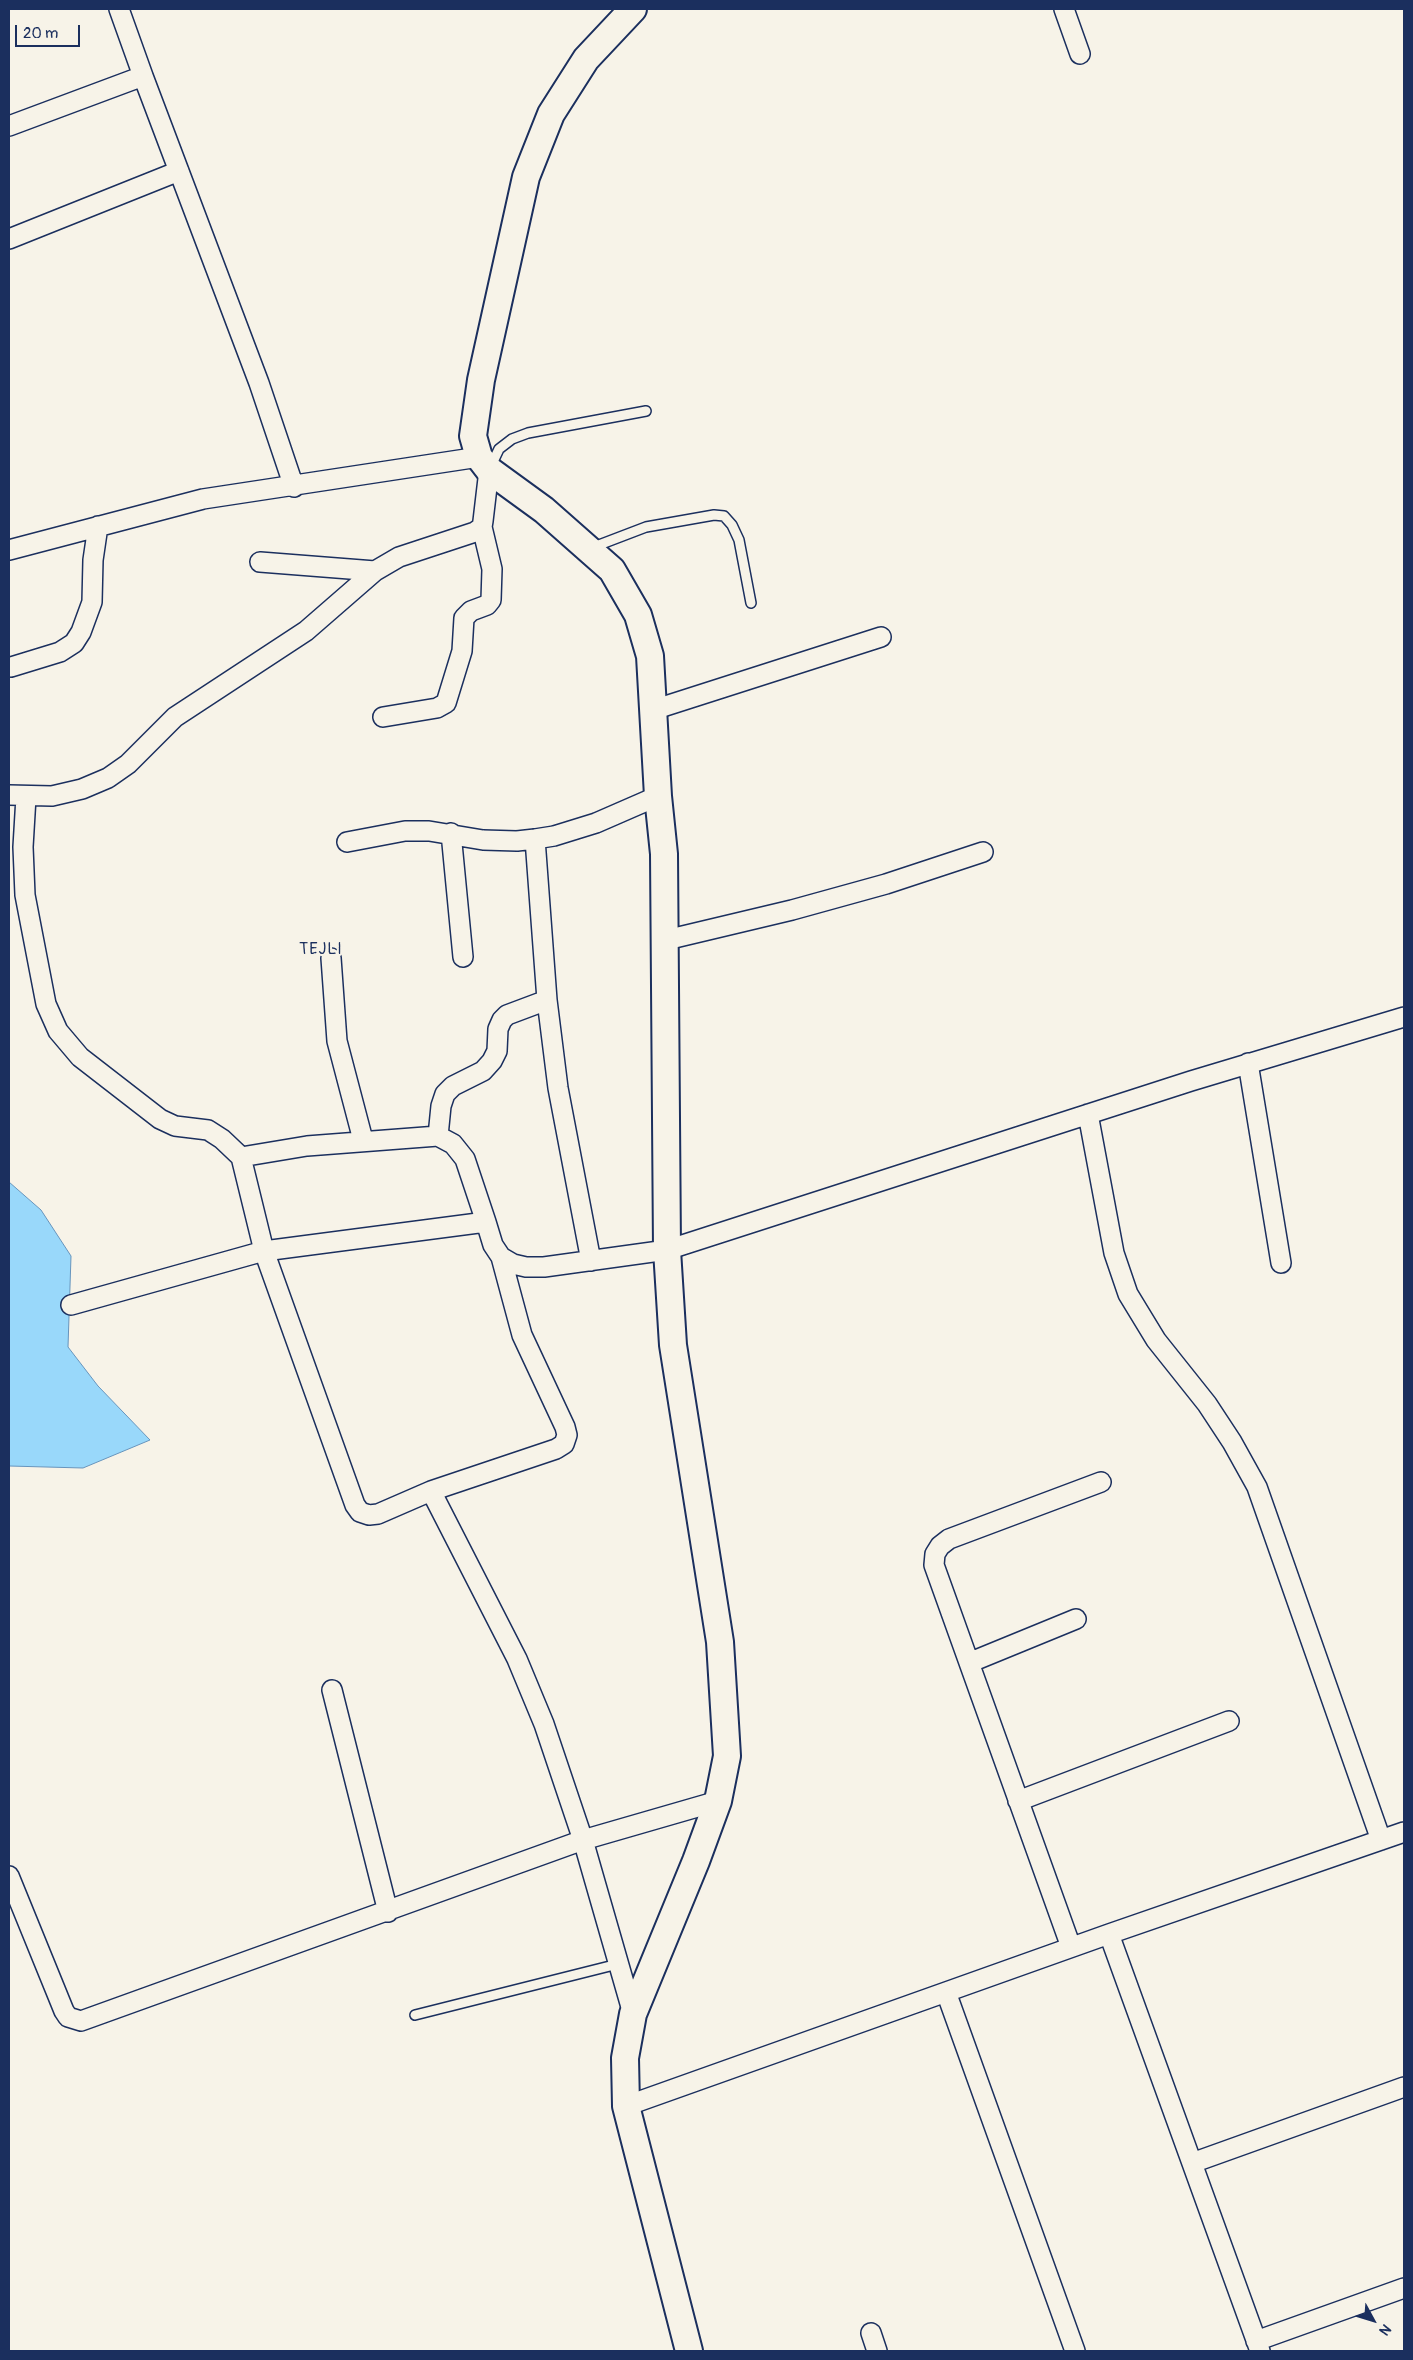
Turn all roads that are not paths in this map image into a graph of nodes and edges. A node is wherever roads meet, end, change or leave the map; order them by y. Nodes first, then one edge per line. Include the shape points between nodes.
1 (119, 9) edge
2 (1064, 9) edge
3 (630, 10) edge
4 (1080, 54) dead end
5 (143, 76) junction
6 (9, 126) edge
7 (179, 171) junction
8 (9, 239) edge
9 (646, 411) dead end
10 (484, 464) junction
11 (294, 487) junction
12 (98, 526) junction
13 (482, 527) junction
14 (588, 549) junction
15 (9, 550) edge
16 (260, 562) dead end
17 (375, 571) junction
18 (751, 603) dead end
19 (881, 637) dead end
20 (11, 667) dead end
21 (653, 710) junction
22 (383, 717) dead end
23 (17, 796) edge
24 (658, 796) junction
25 (451, 833) junction
26 (535, 839) junction
27 (347, 842) dead end
28 (983, 852) dead end
29 (666, 940) junction
30 (463, 957) dead end
31 (331, 958) dead end
32 (547, 1000) junction
33 (1404, 1017) edge
34 (1248, 1063) junction
35 (1088, 1114) junction
36 (438, 1136) junction
37 (363, 1140) junction
38 (241, 1158) junction
39 (486, 1222) junction
40 (668, 1250) junction
41 (264, 1251) junction
42 (501, 1257) junction
43 (591, 1260) junction
44 (1281, 1263) dead end
45 (70, 1305) dead end
46 (1101, 1482) dead end
47 (431, 1491) junction
48 (1076, 1619) dead end
49 (971, 1662) junction
50 (332, 1690) dead end
51 (1229, 1721) dead end
52 (718, 1801) junction
53 (1018, 1801) junction
54 (1404, 1832) edge
55 (583, 1840) junction
56 (1381, 1840) junction
57 (9, 1876) edge
58 (388, 1912) junction
59 (1109, 1934) junction
60 (1071, 1947) junction
61 (618, 1964) junction
62 (946, 1992) junction
63 (633, 2014) junction
64 (415, 2015) dead end
65 (1404, 2087) edge
66 (626, 2106) junction
67 (1192, 2163) junction
68 (1404, 2288) edge
69 (871, 2333) dead end
70 (1258, 2346) edge
71 (690, 2351) edge
72 (877, 2351) edge
73 (1075, 2351) edge

1 - 5 street
2 - 4 street
3 - 10 street via 586,59 551,114 526,177 481,380 473,436
5 - 6 street
5 - 7 street
7 - 8 street
7 - 11 street via 259,383
9 - 10 lane via 528,433 512,439
10 - 11 street
10 - 13 street
10 - 14 street
11 - 12 street via 203,499
12 - 15 street
12 - 20 street via 92,602 81,632 74,643 60,652
13 - 17 street via 399,557
13 - 22 street via 492,569 491,600 464,618 462,651 446,703 437,708
14 - 18 lane via 646,527 724,516 732,524 738,540
14 - 21 street via 612,570 638,615 650,656
16 - 17 street
17 - 23 street via 306,631 175,718 128,764 108,778 82,789 52,796
19 - 21 street
21 - 24 street
23 - 38 street via 25,895 46,1004 58,1031 80,1057 160,1119 175,1126 208,1130
24 - 26 street via 596,823
24 - 29 street via 664,854
25 - 26 street via 483,840 517,842
25 - 27 street via 405,831
25 - 30 street
26 - 32 street
28 - 29 street via 886,884
29 - 40 street
31 - 37 street via 337,1041
32 - 36 street via 507,1015 502,1020 492,1061 445,1094
32 - 43 street via 558,1088
33 - 34 street
34 - 35 street
34 - 44 street
35 - 40 street
35 - 56 street via 1114,1253 1128,1294 1156,1340 1208,1404 1257,1487
36 - 37 street
36 - 39 street via 453,1144 465,1159
37 - 38 street
38 - 41 street
39 - 41 street
39 - 42 street via 493,1245
40 - 43 street
40 - 52 street via 673,1345 720,1642 727,1756
41 - 45 street
41 - 47 street via 355,1505 360,1512 378,1514
42 - 43 street via 526,1267
42 - 47 street via 522,1335 568,1435 564,1444 556,1449
46 - 49 street via 949,1539 940,1546 934,1565
47 - 55 street via 517,1659 544,1724
48 - 49 street
49 - 53 street
50 - 58 street
51 - 53 street
52 - 55 street
52 - 63 street
53 - 60 street
54 - 56 street
55 - 58 street
55 - 61 street
56 - 59 street
57 - 58 street via 64,2011 68,2017 81,2021
59 - 60 street
59 - 67 street
60 - 62 street
61 - 63 street
61 - 64 lane
62 - 66 street
62 - 73 street
63 - 66 street via 625,2058
65 - 67 street
66 - 71 street
67 - 70 street
68 - 70 street
69 - 72 street

